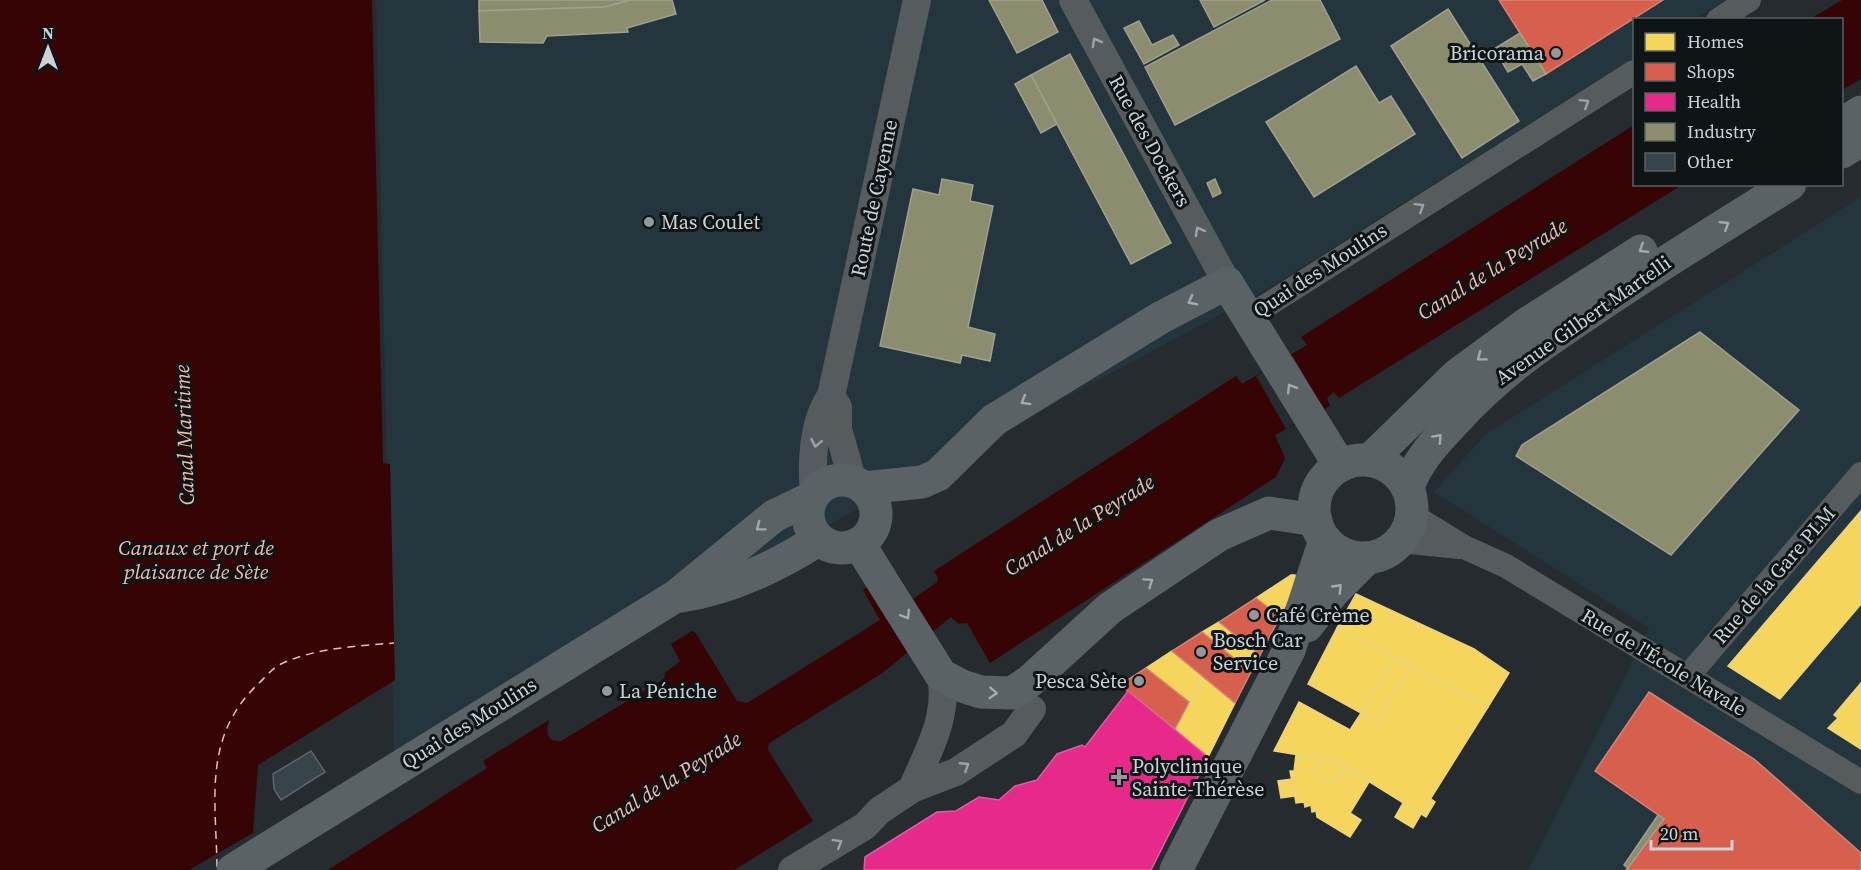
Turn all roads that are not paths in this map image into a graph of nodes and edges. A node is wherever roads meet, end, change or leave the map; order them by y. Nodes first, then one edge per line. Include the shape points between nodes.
1 (917, 0) edge
2 (1073, 0) edge
3 (1749, 0) edge
4 (1721, 18) edge
5 (1633, 73) edge
6 (1861, 112) edge
7 (1843, 123) edge
8 (1861, 140) edge
9 (1843, 151) edge
10 (1743, 186) edge
11 (1787, 186) edge
12 (1227, 283) junction
13 (1247, 318) junction
14 (831, 396) junction
15 (1355, 463) junction
16 (1861, 474) edge
17 (859, 485) junction
18 (813, 495) junction
19 (1407, 514) junction
20 (1320, 530) junction
21 (818, 540) junction
22 (859, 544) junction
23 (1367, 558) junction
24 (676, 596) junction
25 (1288, 650) junction
26 (936, 665) junction
27 (1688, 676) junction
28 (1032, 709) dead end
29 (1861, 782) edge
30 (912, 789) junction
31 (233, 870) edge
32 (792, 870) edge
33 (1176, 870) edge

1 - 14 street, Route de Cayenne
12 -> 2 street, Rue des Dockers
3 - 4 street
13 -> 5 street, Quai des Moulins
6 - 7 main road
8 - 9 main road
10 -> 15 main road, Avenue Gilbert Martelli via 1525,325 1457,375
19 -> 11 main road, Avenue Gilbert Martelli via 1414,470 1427,450 1486,387 1514,363 1635,281
12 - 13 main road, Quai des Moulins
12 -> 17 main road, Quai des Moulins via 1161,318 994,420 938,476 922,482
15 -> 13 main road via 1314,426
14 - 17 street, Route de Cayenne via 838,407 838,429
14 -> 18 street, Route de Cayenne via 824,407 812,466
15 - 19 main road via 1386,465 1398,474
15 - 20 main road via 1321,483 1315,502
16 - 27 street, Rue de la Gare PLM
17 - 18 main road via 832,481
17 - 22 main road via 871,496 876,517 873,528
18 - 21 main road via 807,516
18 -> 24 main road, Quai des Moulins via 774,516
19 - 23 main road via 1379,555
19 - 27 street, Rue de l'École Navale via 1506,566
20 - 23 main road via 1337,550
20 - 25 main road
26 -> 20 main road via 962,686 981,692 1012,693 1110,608 1219,535 1269,513
21 - 22 main road via 838,549
21 - 24 main road via 792,556 710,592
22 -> 26 main road
25 -> 23 main road via 1333,592
24 - 31 main road, Quai des Moulins
25 - 33 main road
26 - 30 street via 945,694 941,720
27 - 29 street, Rue de l'École Navale
30 -> 28 street via 956,772 1014,735
32 -> 30 street via 865,826 879,811

